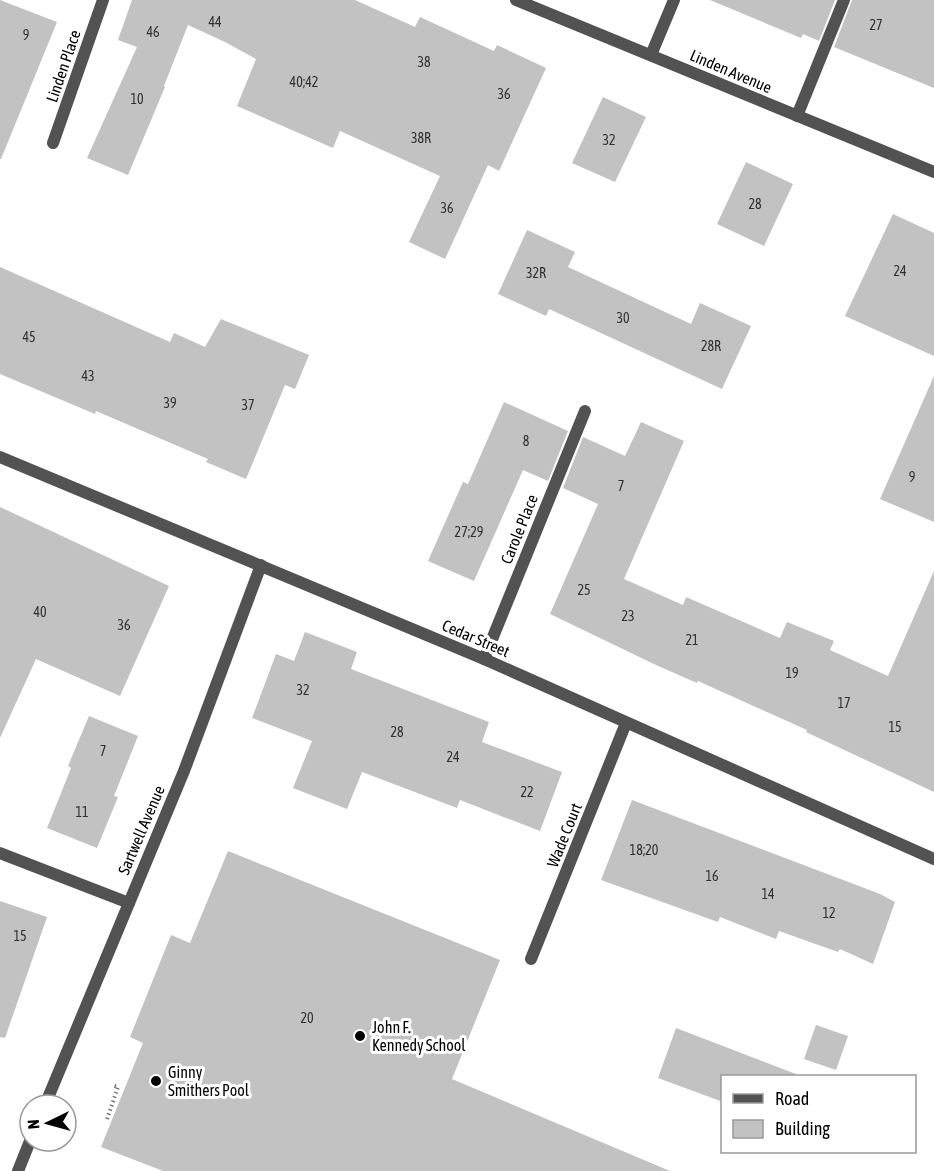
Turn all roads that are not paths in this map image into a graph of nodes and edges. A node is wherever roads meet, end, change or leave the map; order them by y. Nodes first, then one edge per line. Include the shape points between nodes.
1 (103, 0) edge
2 (516, 0) edge
3 (674, 0) edge
4 (844, 0) edge
5 (651, 55) junction
6 (797, 116) junction
7 (53, 143) dead end
8 (934, 172) edge
9 (585, 411) dead end
10 (0, 457) edge
11 (261, 565) junction
12 (484, 659) junction
13 (626, 723) junction
14 (0, 853) edge
15 (934, 859) edge
16 (129, 903) junction
17 (531, 959) dead end
18 (50, 1093) edge
19 (25, 1153) edge
20 (18, 1171) edge

1 - 7 street, Linden Place
2 - 5 street, Linden Avenue
3 - 5 street
4 - 6 street
5 - 6 street, Linden Avenue
6 - 8 street, Linden Avenue
9 - 12 street, Carole Place
10 - 11 street, Cedar Street
11 - 12 street, Cedar Street
11 - 16 street, Sartwell Avenue via 184,771
12 - 13 street, Cedar Street
13 - 15 street, Cedar Street
13 - 17 street, Wade Court
14 - 16 street
16 - 18 street, Sartwell Avenue
19 - 20 street

